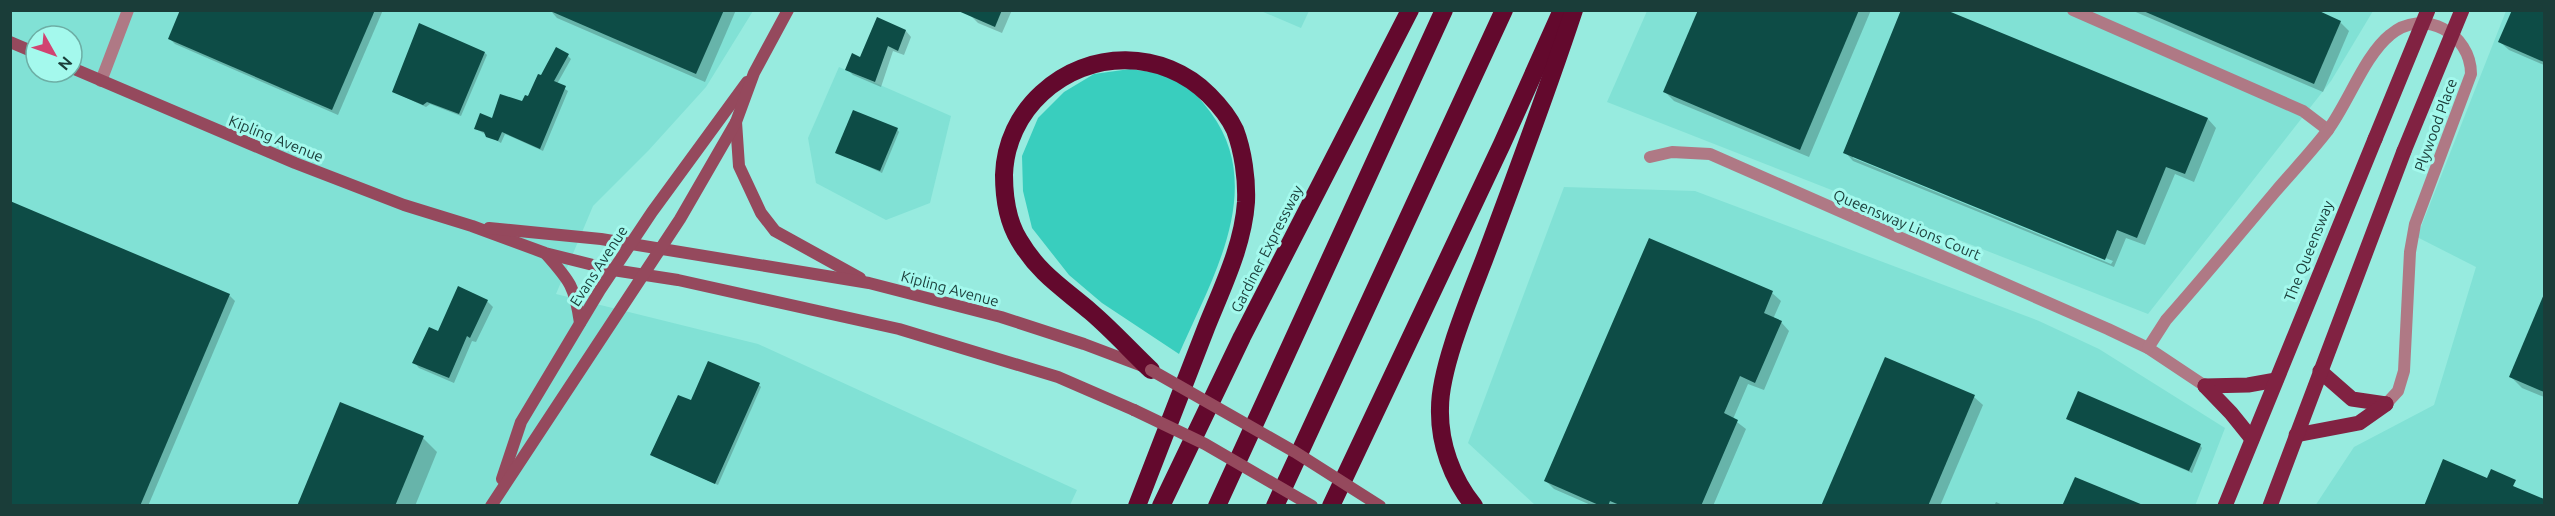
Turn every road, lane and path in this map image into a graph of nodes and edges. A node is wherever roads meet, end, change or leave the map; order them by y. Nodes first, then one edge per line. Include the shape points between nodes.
1 (129, 10) edge
2 (788, 10) edge
3 (1410, 10) edge
4 (1444, 10) edge
5 (1504, 10) edge
6 (1562, 10) edge
7 (1574, 10) edge
8 (2073, 10) edge
9 (2428, 10) edge
10 (2462, 10) edge
11 (10, 42) edge
12 (24, 48) edge
13 (84, 73) edge
14 (754, 74) junction
15 (101, 81) junction
16 (736, 122) junction
17 (2328, 130) junction
18 (1650, 157) dead end
19 (472, 226) junction
20 (630, 244) junction
21 (662, 249) junction
22 (545, 253) junction
23 (613, 270) junction
24 (644, 275) junction
25 (869, 283) junction
26 (580, 323) junction
27 (2148, 348) junction
28 (1151, 370) junction
29 (2320, 371) junction
30 (2276, 380) junction
31 (2205, 386) junction
32 (2386, 404) junction
33 (2296, 435) junction
34 (2252, 439) junction
35 (498, 492) junction
36 (491, 506) edge
37 (1137, 506) edge
38 (1161, 506) edge
39 (1217, 506) edge
40 (1275, 506) edge
41 (1312, 506) edge
42 (1331, 506) edge
43 (1380, 506) edge
44 (1474, 506) edge
45 (2224, 506) edge
46 (2270, 506) edge

1 - 15 street
2 - 14 main road, Evans Avenue
3 - 38 highway, Gardiner Expressway via 1242,337
4 - 39 highway
5 - 40 highway
6 - 42 highway
7 - 44 highway via 1442,383 1441,436 1446,455
8 - 17 street via 2303,111
9 - 30 main road, The Queensway, bridge
10 - 29 main road, bridge
11 - 12 main road
13 - 15 main road, Kipling Avenue
14 - 16 main road, Evans Avenue
14 - 20 main road, Evans Avenue
15 - 19 main road, Kipling Avenue via 295,164
16 - 21 main road, Evans Avenue
16 - 25 main road via 739,166 757,208 775,231
17 - 27 street, Plywood Place via 2166,320
17 - 32 street, Plywood Place via 2382,42 2402,27 2439,26 2467,51 2471,74 2415,224 2404,371 2398,391
18 - 27 street, Queensway Lions Court via 1672,152 1710,154
19 - 20 main road, Kipling Avenue
19 - 22 main road, Kipling Avenue
20 - 21 main road, Kipling Avenue
20 - 23 main road, Evans Avenue
21 - 24 main road, Evans Avenue
21 - 25 main road, Kipling Avenue
22 - 23 main road, Kipling Avenue
22 - 26 main road via 567,277 576,294
23 - 24 main road, Kipling Avenue
23 - 26 main road, Evans Avenue
24 - 35 main road, Evans Avenue
24 - 41 main road, Kipling Avenue, bridge via 898,329 1058,377 1205,444
25 - 28 main road, Kipling Avenue via 1001,317
26 - 35 main road, Evans Avenue via 521,422
27 - 31 street
28 - 37 highway via 1091,312 1054,284 1018,239 1007,214 1004,158 1028,105 1053,82 1079,68 1105,61 1146,61 1195,80 1219,105 1234,129 1245,181 1246,203 1231,266
28 - 43 main road, Kipling Avenue, bridge via 1295,452
29 - 32 main road via 2352,399
29 - 33 main road
30 - 31 main road
30 - 34 main road, The Queensway
31 - 34 main road
32 - 33 main road via 2360,423
33 - 46 main road
34 - 45 main road, The Queensway
35 - 36 main road, Evans Avenue

